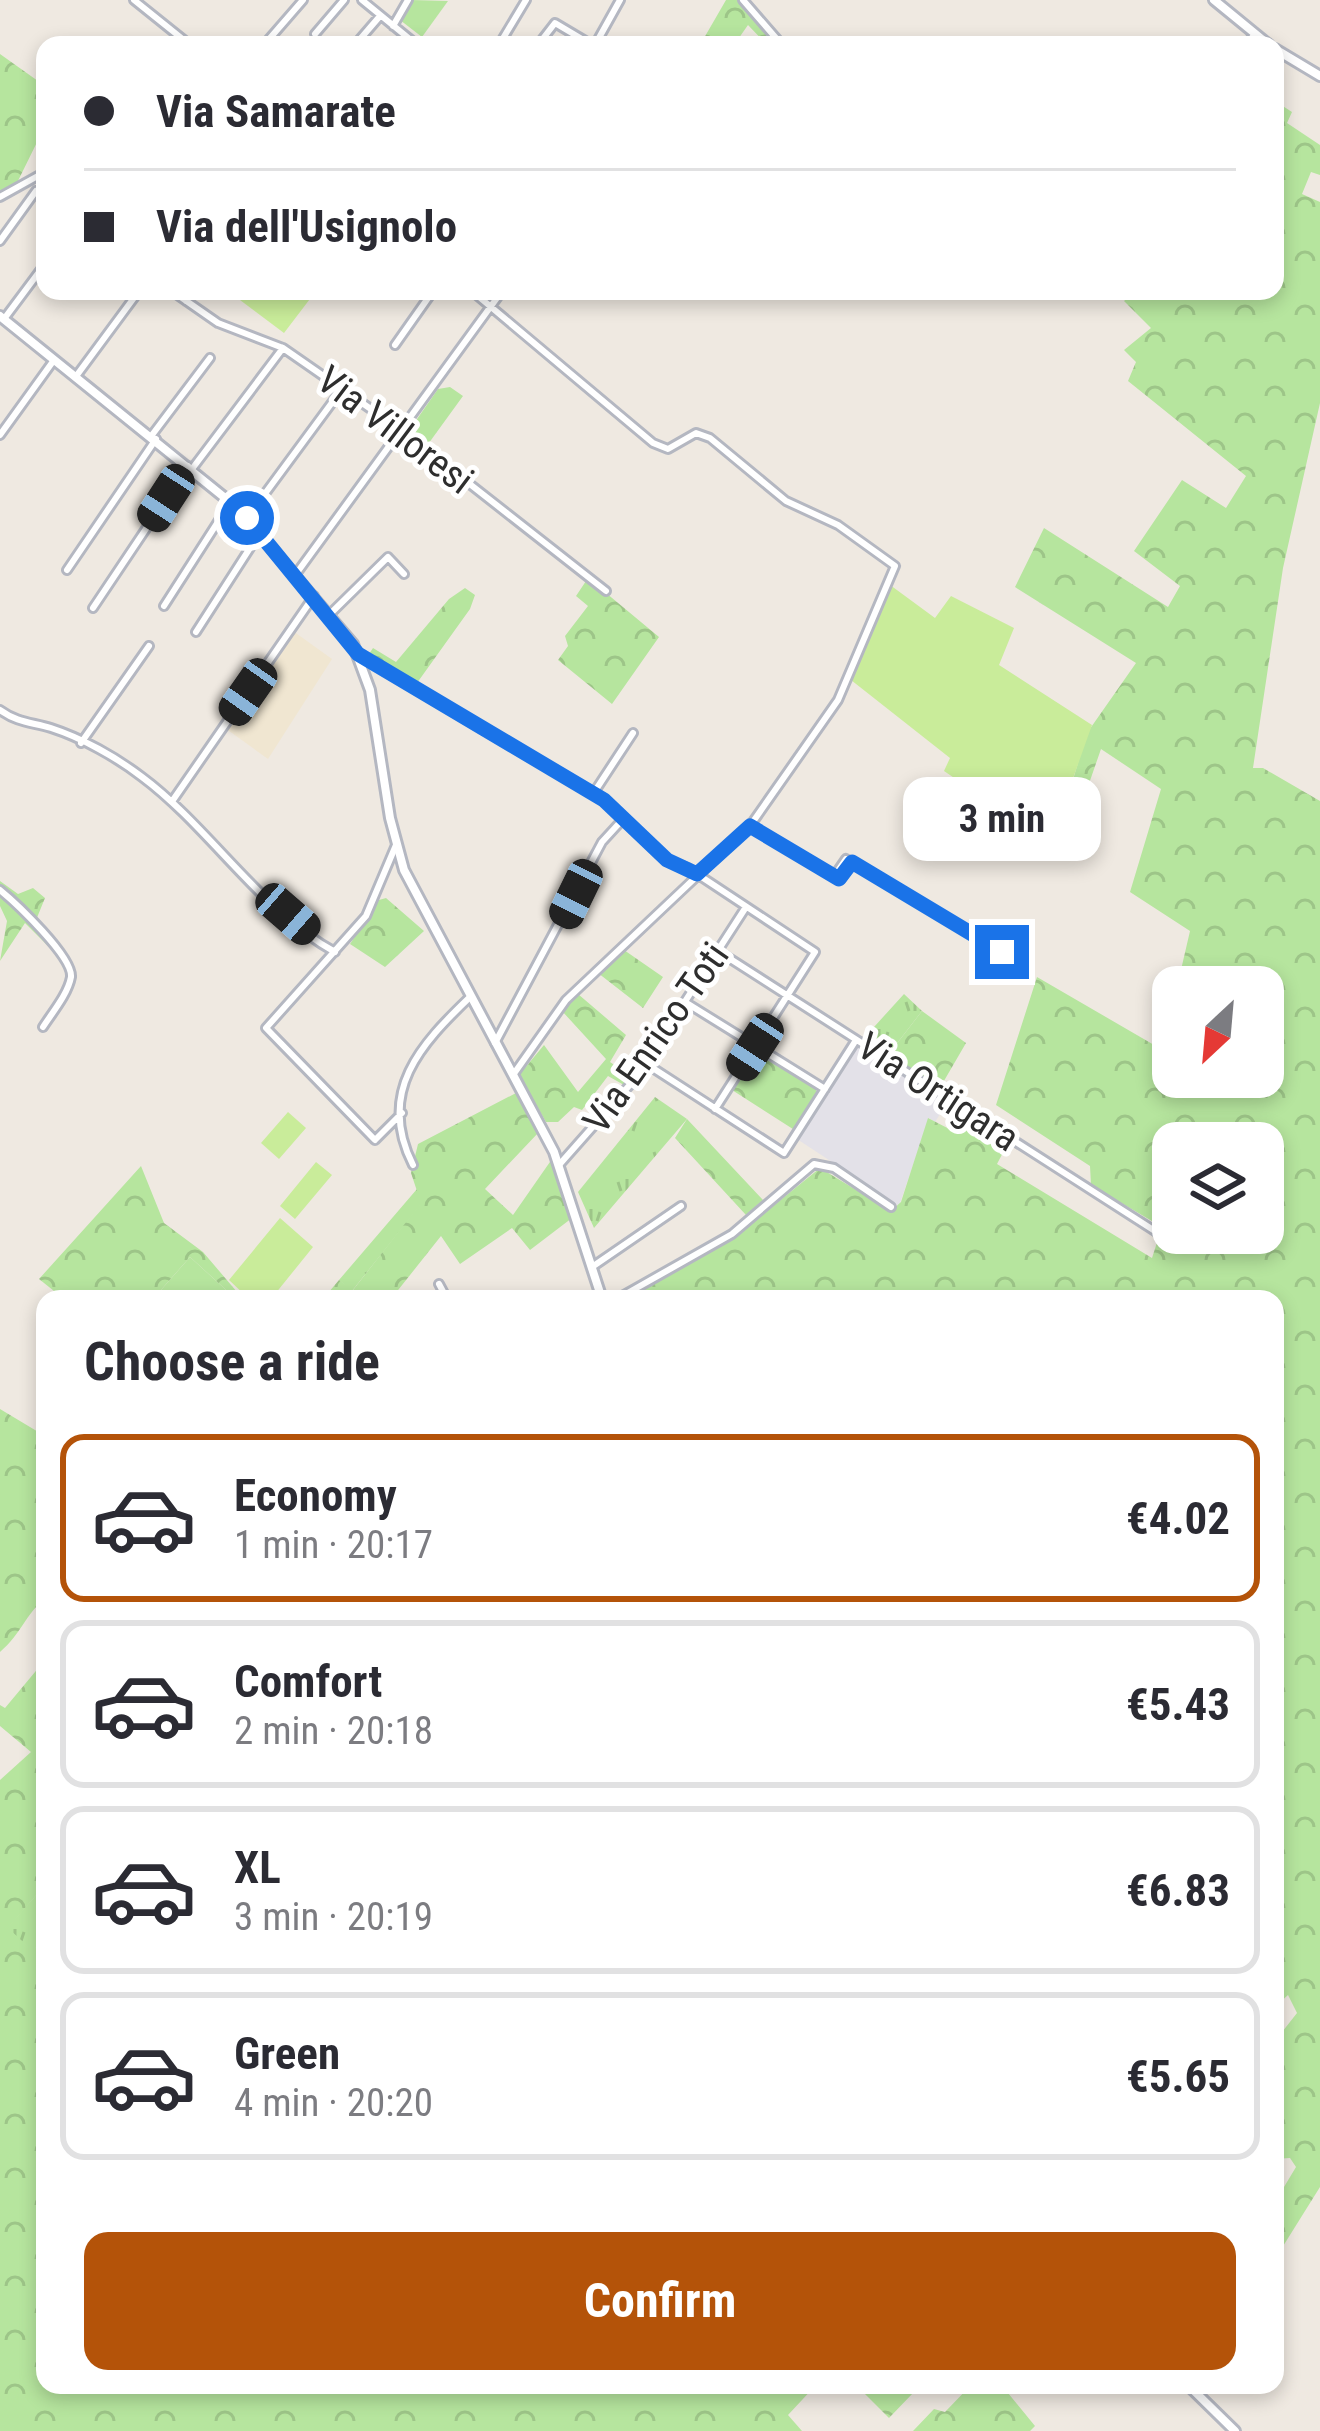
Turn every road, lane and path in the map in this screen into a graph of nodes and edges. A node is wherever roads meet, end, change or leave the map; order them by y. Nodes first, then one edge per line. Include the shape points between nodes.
1 (134, 0) edge
2 (303, 0) edge
3 (344, 0) edge
4 (362, 0) edge
5 (408, 0) edge
6 (526, 0) edge
7 (620, 0) edge
8 (742, 0) edge
9 (1214, 0) edge
10 (381, 15) junction
11 (394, 26) junction
12 (315, 34) dead end
13 (404, 34) joint
14 (1254, 35) edge
15 (179, 36) edge
16 (272, 36) edge
17 (363, 36) edge
18 (406, 36) edge
19 (505, 36) edge
20 (545, 36) edge
21 (577, 36) edge
22 (598, 36) edge
23 (774, 36) edge
24 (1284, 54) edge
25 (1320, 76) edge
26 (36, 173) edge
27 (36, 191) dead end
28 (0, 197) edge
29 (0, 241) edge
30 (36, 275) edge
31 (132, 300) edge
32 (428, 300) edge
33 (485, 300) edge
34 (494, 300) edge
35 (186, 301) edge
36 (491, 304) junction
37 (2, 318) edge
38 (395, 345) dead end
39 (283, 348) junction
40 (55, 358) junction
41 (210, 358) dead end
42 (77, 375) junction
43 (342, 389) junction
44 (401, 430) junction
45 (0, 435) edge
46 (154, 437) junction
47 (190, 468) junction
48 (231, 502) junction
49 (247, 518) junction
50 (260, 532) junction
51 (67, 570) dead end
52 (296, 574) junction
53 (404, 574) dead end
54 (606, 590) dead end
55 (314, 596) junction
56 (164, 606) dead end
57 (93, 608) dead end
58 (330, 614) junction
59 (196, 632) dead end
60 (149, 646) dead end
61 (358, 654) junction
62 (0, 710) edge
63 (632, 733) dead end
64 (81, 743) junction
65 (593, 794) junction
66 (173, 800) junction
67 (623, 818) junction
68 (750, 826) junction
69 (396, 845) junction
70 (697, 874) junction
71 (0, 890) edge
72 (746, 907) junction
73 (718, 951) junction
74 (335, 952) junction
75 (1002, 952) dead end
76 (788, 996) junction
77 (470, 997) junction
78 (686, 1002) junction
79 (43, 1027) dead end
80 (856, 1040) junction
81 (495, 1043) junction
82 (755, 1047) junction
83 (645, 1064) junction
84 (513, 1075) junction
85 (825, 1089) junction
86 (715, 1109) junction
87 (402, 1113) junction
88 (413, 1165) dead end
89 (559, 1165) junction
90 (681, 1206) dead end
91 (891, 1207) dead end
92 (1152, 1229) edge
93 (592, 1267) junction
94 (439, 1284) dead end
95 (442, 1290) edge
96 (599, 1290) edge
97 (633, 1290) edge
98 (1197, 2394) edge
99 (1235, 2431) edge

1 - 15 street
2 - 16 street
3 - 12 street
4 - 10 street
5 - 11 street
6 - 19 street
7 - 22 street
8 - 23 street
9 - 14 street
10 - 11 street
10 - 17 street
11 - 13 street
13 - 18 street
20 - 21 street via 555,23
24 - 25 street
26 - 28 street
27 - 29 street
30 - 37 street
31 - 42 street
32 - 38 street
33 - 36 street
34 - 36 street
35 - 39 street, Via Villoresi
36 - 44 street
36 - 68 street via 653,443 668,449 697,433 710,438 786,501 838,525 895,566 838,700
37 - 40 street
39 - 43 street, Via Villoresi
39 - 47 street
40 - 42 street
40 - 45 street
41 - 46 street
42 - 46 street
43 - 44 street, Via Villoresi
43 - 49 street
44 - 52 street
44 - 54 street, Via Villoresi
46 - 47 street
46 - 51 street
47 - 48 street
47 - 57 street
48 - 49 street
48 - 56 street
49 - 50 street
50 - 52 street
50 - 59 street
52 - 55 street
53 - 58 street via 388,557
55 - 58 street
55 - 66 street
58 - 61 street
60 - 64 street
61 - 65 street
61 - 69 street
62 - 64 street
63 - 65 street
64 - 66 street
65 - 67 street
66 - 74 street via 226,860
67 - 70 street via 667,860
67 - 81 street via 604,839
68 - 70 street
68 - 75 street via 834,876 846,859
69 - 74 street via 379,895
69 - 77 street
70 - 72 street
70 - 84 street via 566,1000
71 - 79 street via 70,967
72 - 73 street, Via Enrico Toti
72 - 76 street via 815,952
73 - 76 street, Via Ortigara
73 - 78 street, Via Enrico Toti
74 - 87 street via 267,1031 375,1140
76 - 80 street, Via Ortigara
76 - 82 street
77 - 81 street
77 - 87 street via 411,1061
78 - 82 street
78 - 83 street, Via Enrico Toti
80 - 85 street
80 - 92 street, Via Ortigara
81 - 84 street
82 - 85 street
82 - 86 street
83 - 86 street
83 - 89 street, Via Enrico Toti
84 - 89 street
85 - 86 street via 784,1153
87 - 88 street
89 - 93 street
90 - 93 street
91 - 97 street via 834,1168 814,1164 732,1234
93 - 96 street
94 - 95 street
98 - 99 street

